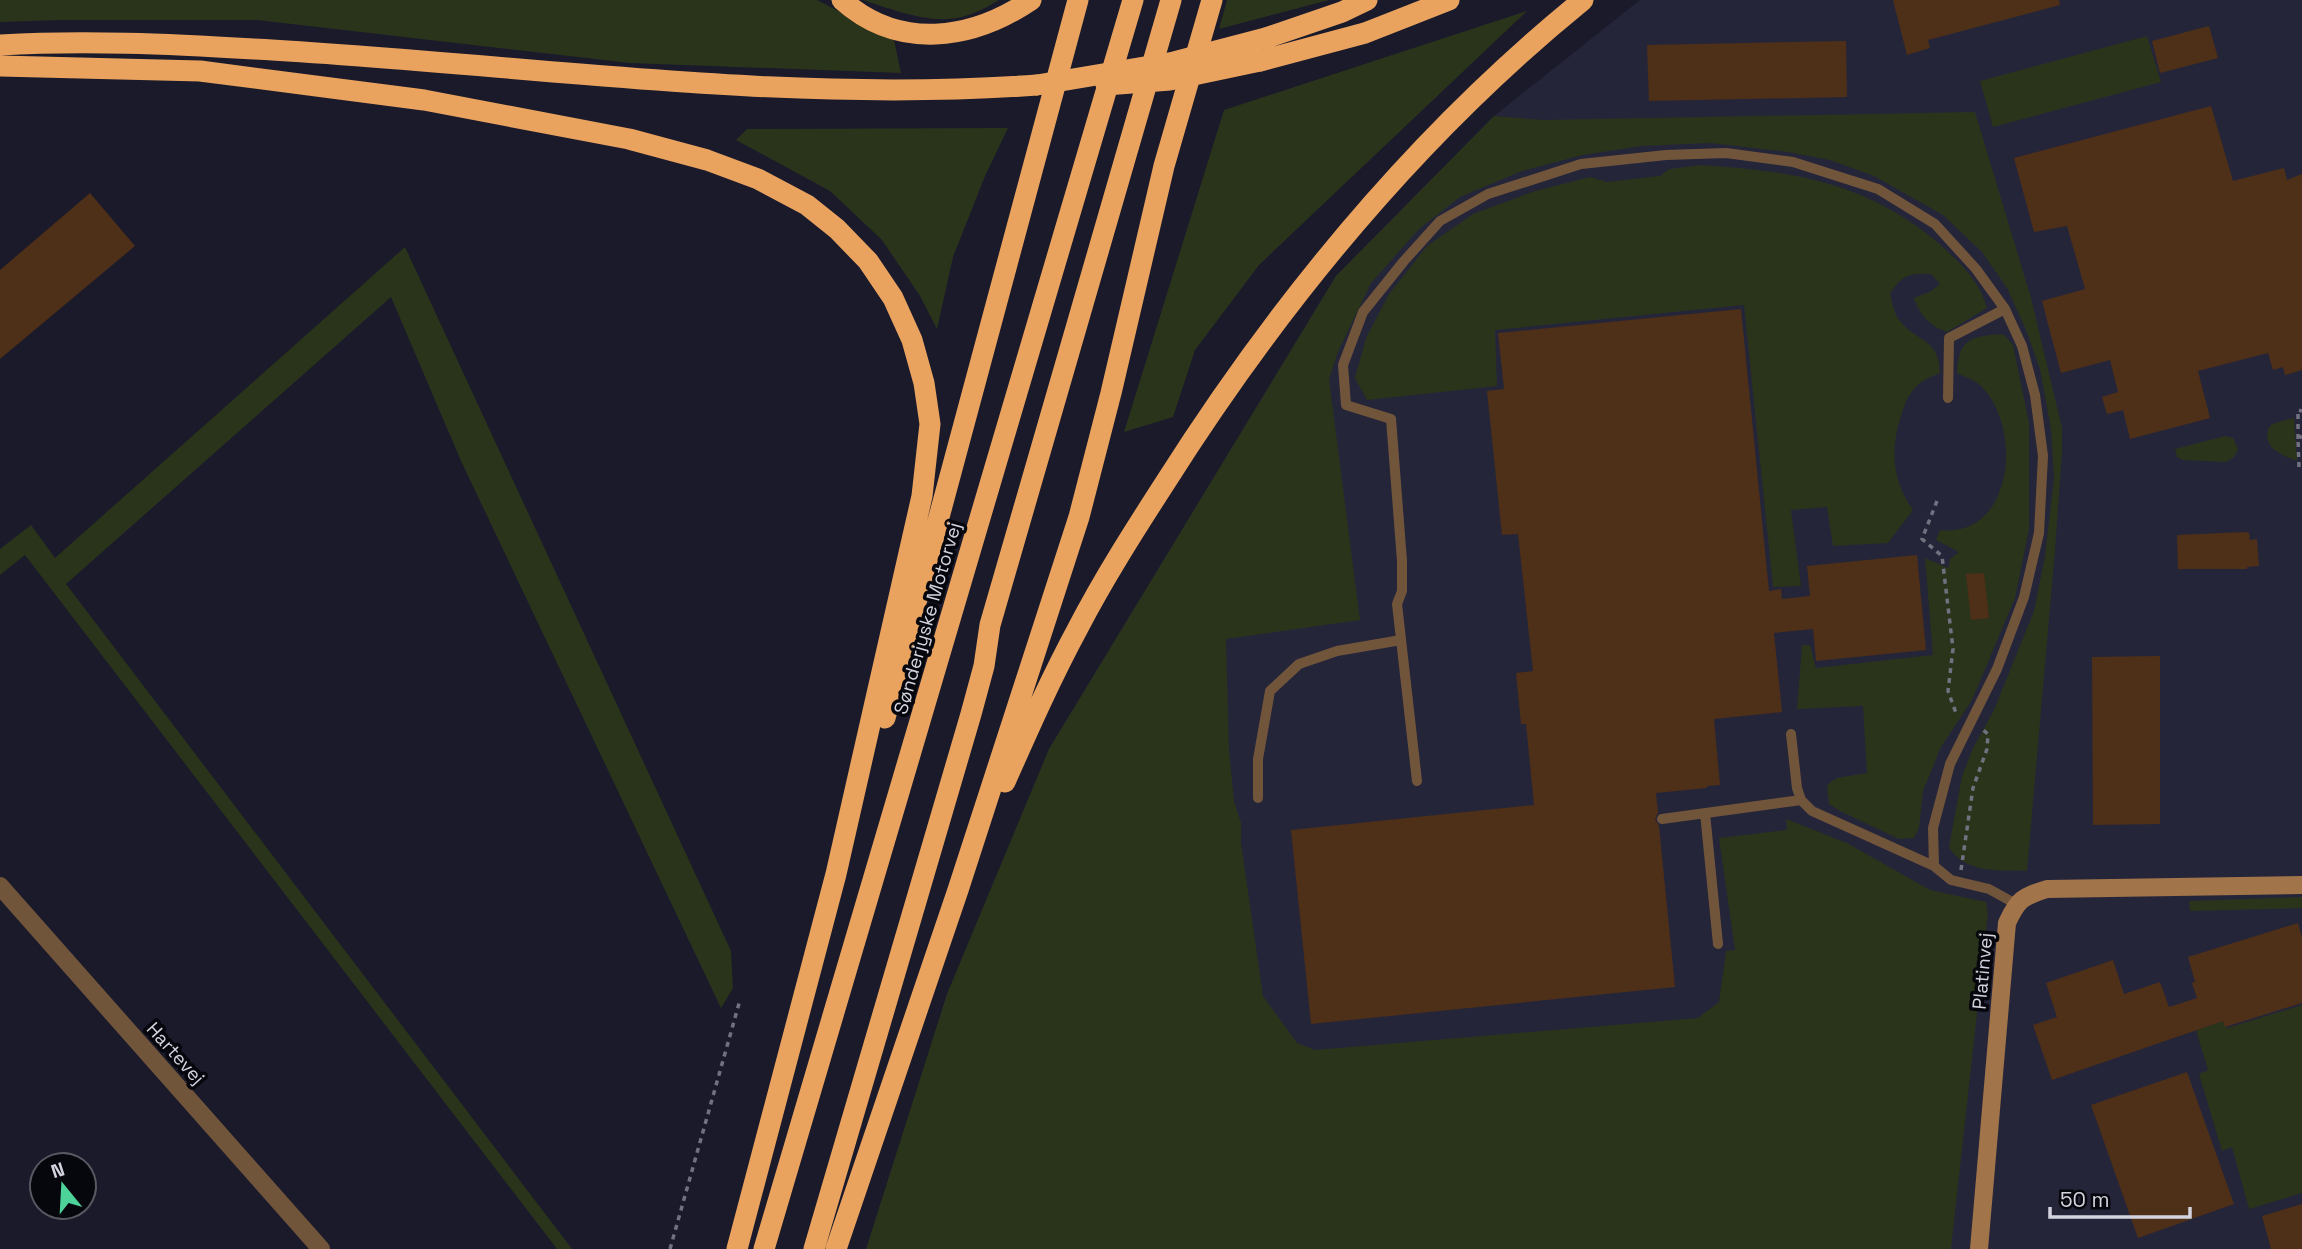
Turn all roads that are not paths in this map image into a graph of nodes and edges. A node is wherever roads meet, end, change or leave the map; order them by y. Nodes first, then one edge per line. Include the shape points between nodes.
1 (842, 0) edge
2 (1031, 0) edge
3 (1078, 0) edge
4 (1133, 0) edge
5 (1171, 0) edge
6 (1212, 0) edge
7 (1367, 0) edge
8 (1449, 0) edge
9 (1583, 0) edge
10 (0, 45) edge
11 (0, 66) edge
12 (1037, 85) junction
13 (2004, 309) junction
14 (1948, 398) dead end
15 (1401, 640) junction
16 (1791, 734) dead end
17 (1417, 781) dead end
18 (1258, 798) dead end
19 (1801, 800) junction
20 (1705, 813) junction
21 (1662, 818) dead end
22 (1934, 866) junction
23 (836, 874) junction
24 (2302, 885) edge
25 (0, 886) edge
26 (958, 890) junction
27 (2016, 904) junction
28 (1718, 944) dead end
29 (321, 1249) edge
30 (737, 1249) edge
31 (764, 1249) edge
32 (814, 1249) edge
33 (836, 1249) edge
34 (1979, 1249) edge

1 - 2 highway via 880,24 904,32 949,34 990,24
3 - 23 highway via 889,704
4 - 31 highway, Sønderjyske Motorvej
5 - 32 highway via 990,625 971,714
6 - 26 highway via 1164,166 1079,517
7 - 12 highway, bridge via 1266,38 1174,62
8 - 12 highway, bridge via 1365,33 1260,61 1148,83
9 - 26 highway via 1523,50 1399,173 1240,368 1126,544 1078,628
10 - 12 highway via 183,45 335,53 810,90
11 - 23 highway via 201,71 532,119 707,160 758,179 807,205 837,229 868,261 893,298 912,340 930,424 922,496
13 - 14 lane via 1949,338
13 - 15 lane via 1935,223 1878,189 1793,162 1726,153 1666,155 1581,164 1488,194 1440,221 1404,261 1363,312 1343,365 1346,405 1391,419 1402,561 1397,604
13 - 22 lane via 2022,346 2035,395 2043,456 2039,533 2024,597 1997,669 1950,764 1933,828
15 - 17 lane
15 - 18 lane via 1337,651 1299,664 1269,691 1258,759
16 - 19 lane
19 - 20 lane
19 - 22 lane via 1812,811
20 - 21 lane
20 - 28 lane
22 - 27 lane via 1951,880 1989,888
23 - 30 highway
24 - 27 street via 2047,889
25 - 29 street, Hartevej
26 - 33 highway
27 - 34 street, Platinvej via 2007,923

